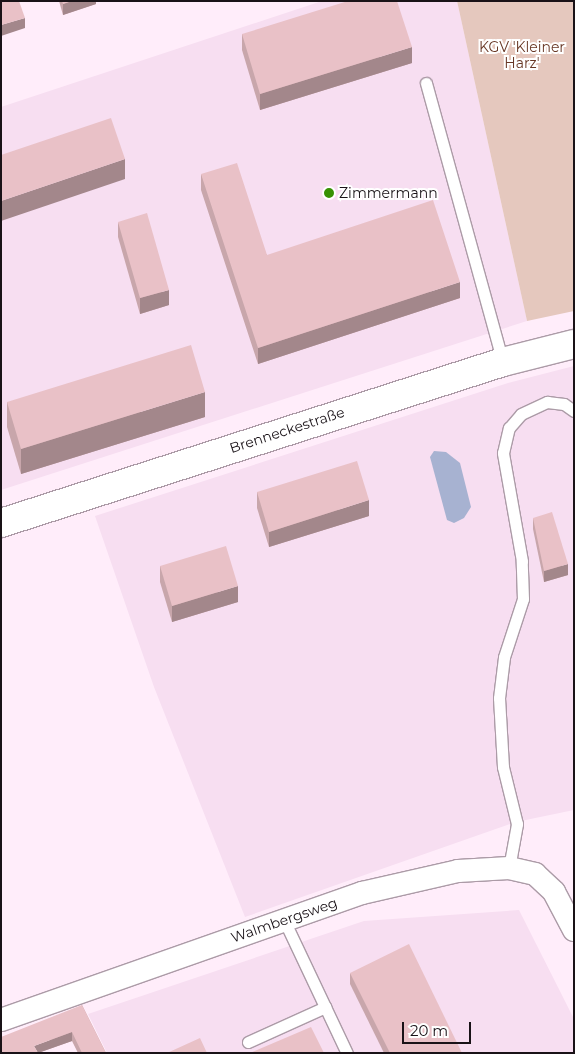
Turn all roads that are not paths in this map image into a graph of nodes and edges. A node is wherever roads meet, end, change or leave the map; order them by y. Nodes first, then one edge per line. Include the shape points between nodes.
1 (426, 83) dead end
2 (574, 344) edge
3 (503, 362) junction
4 (574, 411) edge
5 (1, 523) edge
6 (509, 868) junction
7 (284, 920) junction
8 (574, 930) edge
9 (326, 1007) junction
10 (1, 1020) edge
11 (248, 1042) dead end
12 (347, 1053) edge

1 - 3 lane
2 - 3 main road, Brenneckestraße
3 - 5 main road, Brenneckestraße
4 - 6 lane via 564,404 547,402 521,414 508,428 503,453 522,561 523,599 504,657 499,698 503,767 517,824
6 - 7 street, Walmbergsweg via 458,870 400,883
6 - 8 street, Walmbergsweg via 536,874 544,880 562,905
7 - 9 lane
7 - 10 street, Walmbergsweg
9 - 11 lane
9 - 12 lane

